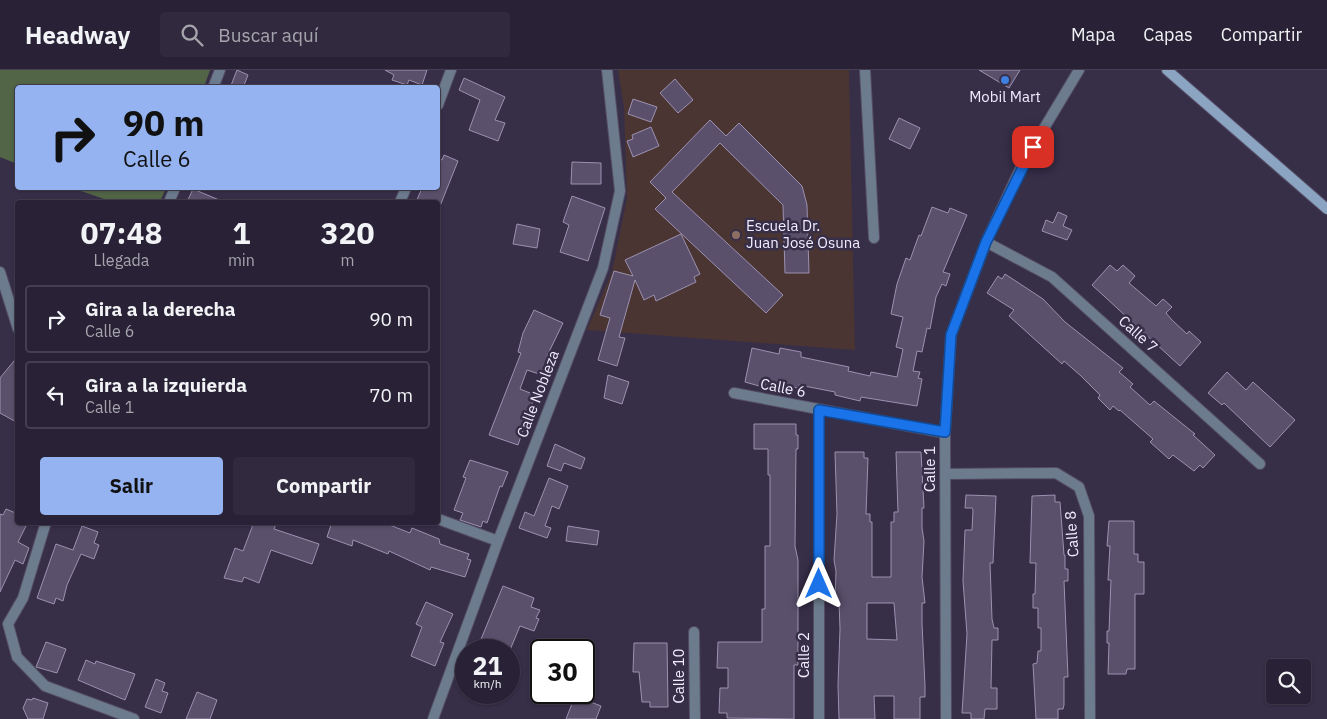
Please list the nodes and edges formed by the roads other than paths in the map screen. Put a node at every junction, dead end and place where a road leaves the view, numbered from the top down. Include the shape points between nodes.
1 (220, 70) edge
2 (451, 70) edge
3 (607, 70) edge
4 (865, 70) edge
5 (1079, 70) edge
6 (1167, 70) edge
7 (214, 85) edge
8 (440, 100) edge
9 (1327, 209) edge
10 (874, 238) dead end
11 (986, 242) junction
12 (0, 272) edge
13 (15, 320) edge
14 (734, 393) dead end
15 (819, 410) junction
16 (945, 432) junction
17 (1260, 464) dead end
18 (945, 474) junction
19 (440, 520) edge
20 (45, 525) edge
21 (498, 541) junction
22 (4, 625) edge
23 (694, 632) dead end
24 (134, 719) edge
25 (432, 719) edge
26 (694, 719) edge
27 (819, 719) edge
28 (946, 719) edge
29 (1090, 719) edge

1 - 7 street
2 - 8 street
3 - 21 street, Calle Nobleza via 620,191 603,268
4 - 10 street
5 - 11 street, Calle 1 via 1022,165
6 - 9 street
11 - 16 street, Calle 1 via 951,335
11 - 17 street, Calle 7 via 1052,277
12 - 13 street
14 - 15 street, Calle 6
15 - 16 street, Calle 6
15 - 27 street, Calle 2
16 - 18 street, Calle 1
18 - 28 street, Calle 1
18 - 29 street, Calle 8 via 1056,473 1080,487 1089,516
19 - 21 street
20 - 22 street via 23,598
21 - 25 street, Calle Nobleza
22 - 24 street via 17,657 45,686
23 - 26 street, Calle 10

